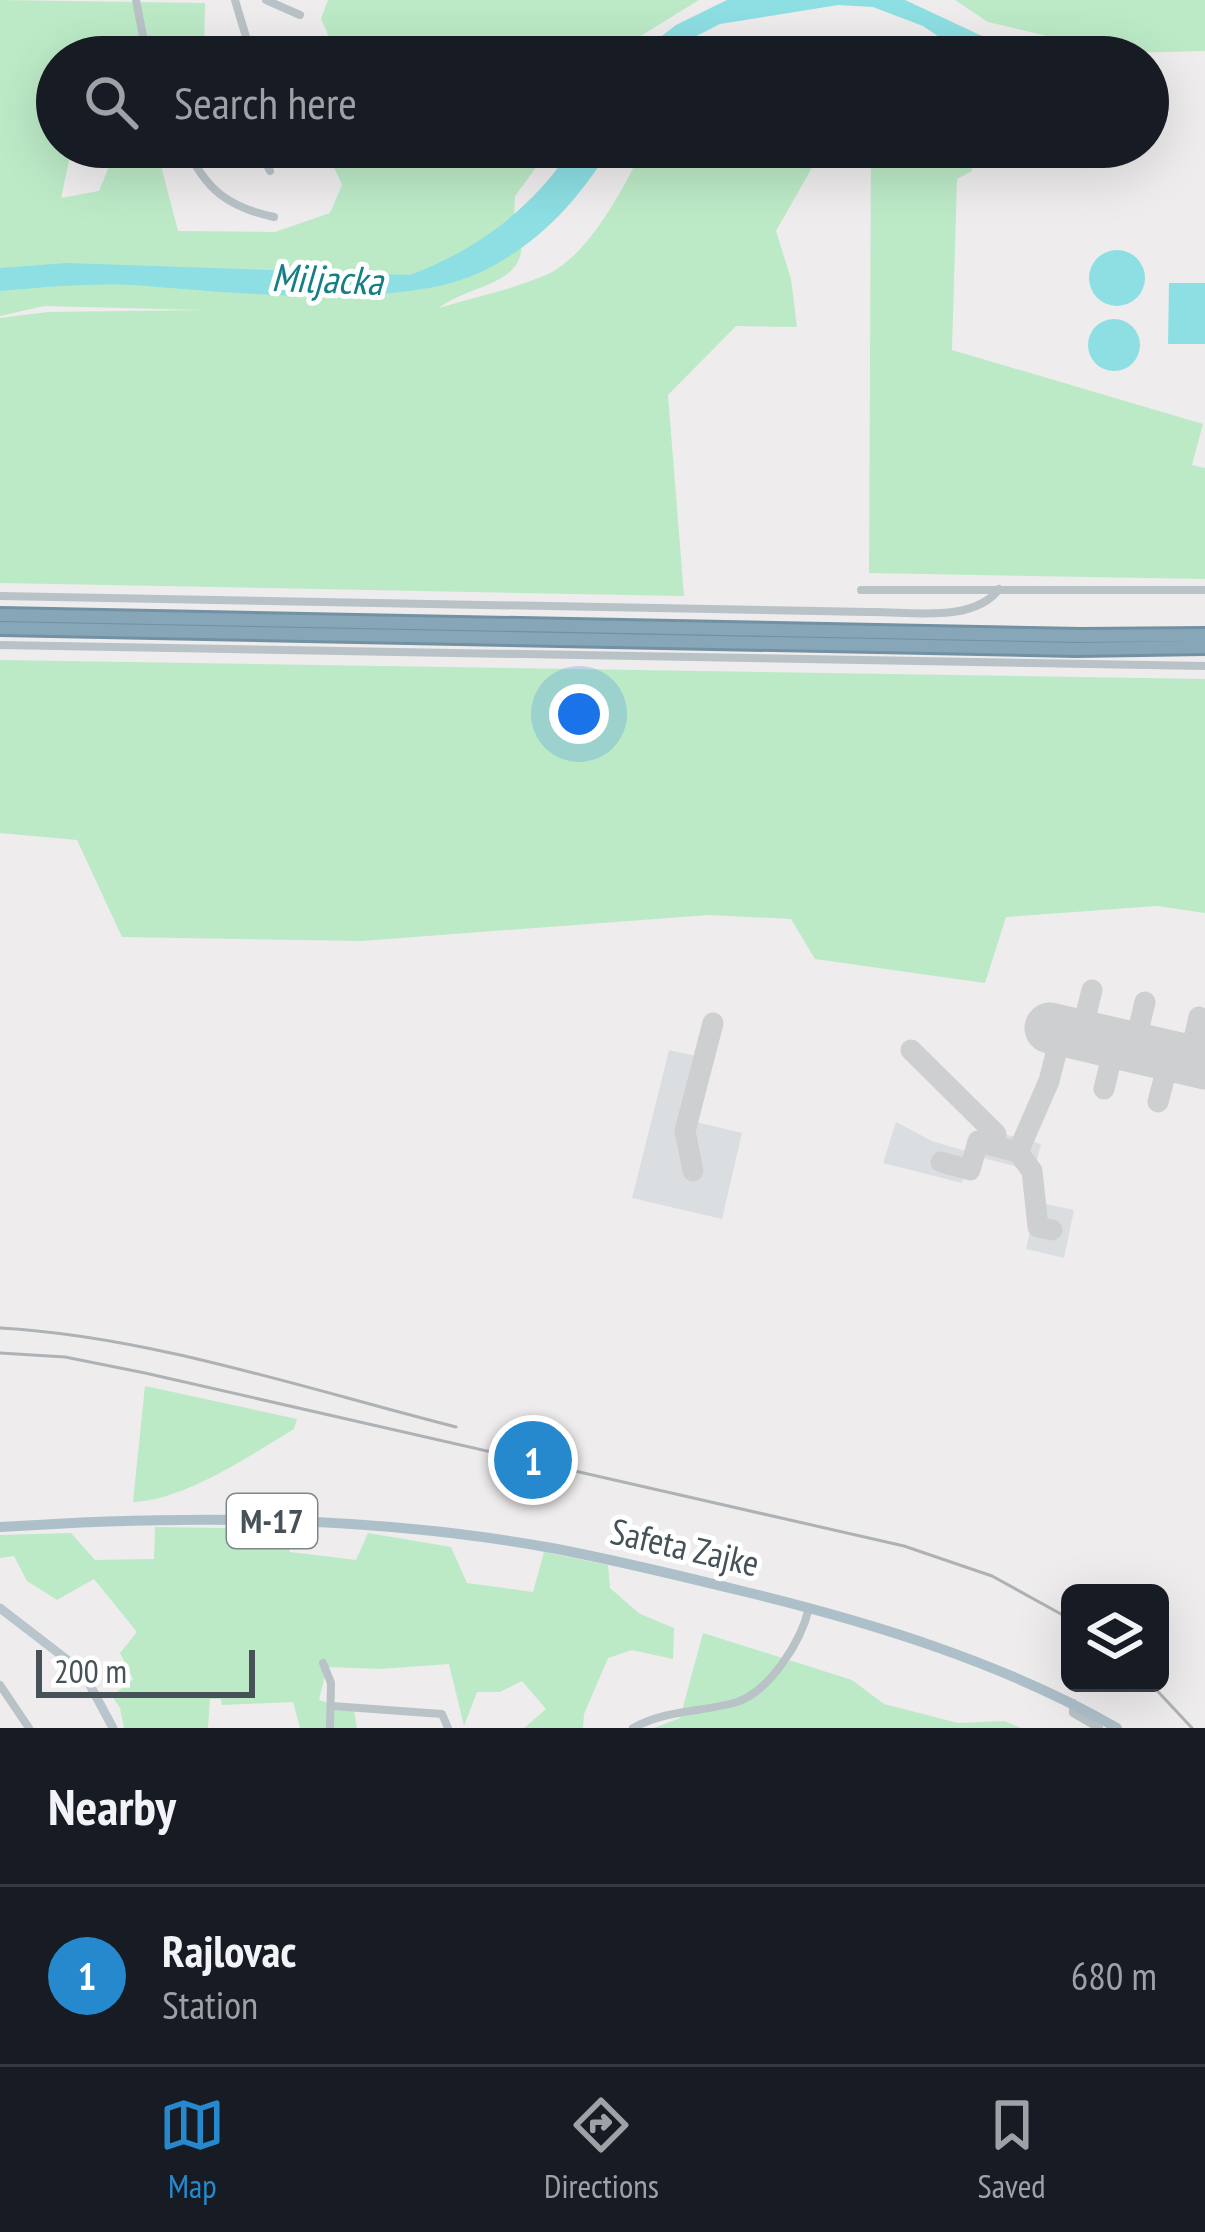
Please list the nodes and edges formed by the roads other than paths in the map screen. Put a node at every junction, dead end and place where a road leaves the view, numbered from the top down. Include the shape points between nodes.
1 (136, 0) edge
2 (235, 0) edge
3 (266, 0) edge
4 (300, 15) dead end
5 (143, 36) edge
6 (245, 36) edge
7 (198, 168) edge
8 (268, 168) edge
9 (270, 171) dead end
10 (274, 217) dead end
11 (999, 589) junction
12 (861, 590) dead end
13 (1205, 590) edge
14 (0, 596) edge
15 (0, 616) edge
16 (0, 628) edge
17 (1205, 635) edge
18 (0, 645) edge
19 (1205, 647) edge
20 (1205, 666) edge
21 (0, 1527) edge
22 (809, 1607) junction
23 (0, 1608) edge
24 (323, 1663) dead end
25 (0, 1685) edge
26 (1073, 1703) junction
27 (332, 1706) junction
28 (29, 1728) edge
29 (113, 1728) edge
30 (330, 1728) edge
31 (448, 1728) edge
32 (633, 1728) edge
33 (1099, 1728) edge
34 (1117, 1728) edge

1 - 5 street
2 - 6 street
3 - 4 street
7 - 10 street via 228,202
8 - 9 street
11 - 12 street
11 - 13 street
11 - 14 street via 961,611 869,612
15 - 17 highway
16 - 19 highway
18 - 20 street
21 - 22 main road, Safeta Zajke / M-17 via 190,1519 356,1526 542,1546
22 - 26 main road, Safeta Zajke / M-17
22 - 32 street via 763,1685 738,1702 688,1708
23 - 29 street via 83,1672
24 - 27 street
25 - 28 street
26 - 33 street via 1075,1714
26 - 34 main road, Safeta Zajke / M-17
27 - 30 street
27 - 31 street via 442,1714

